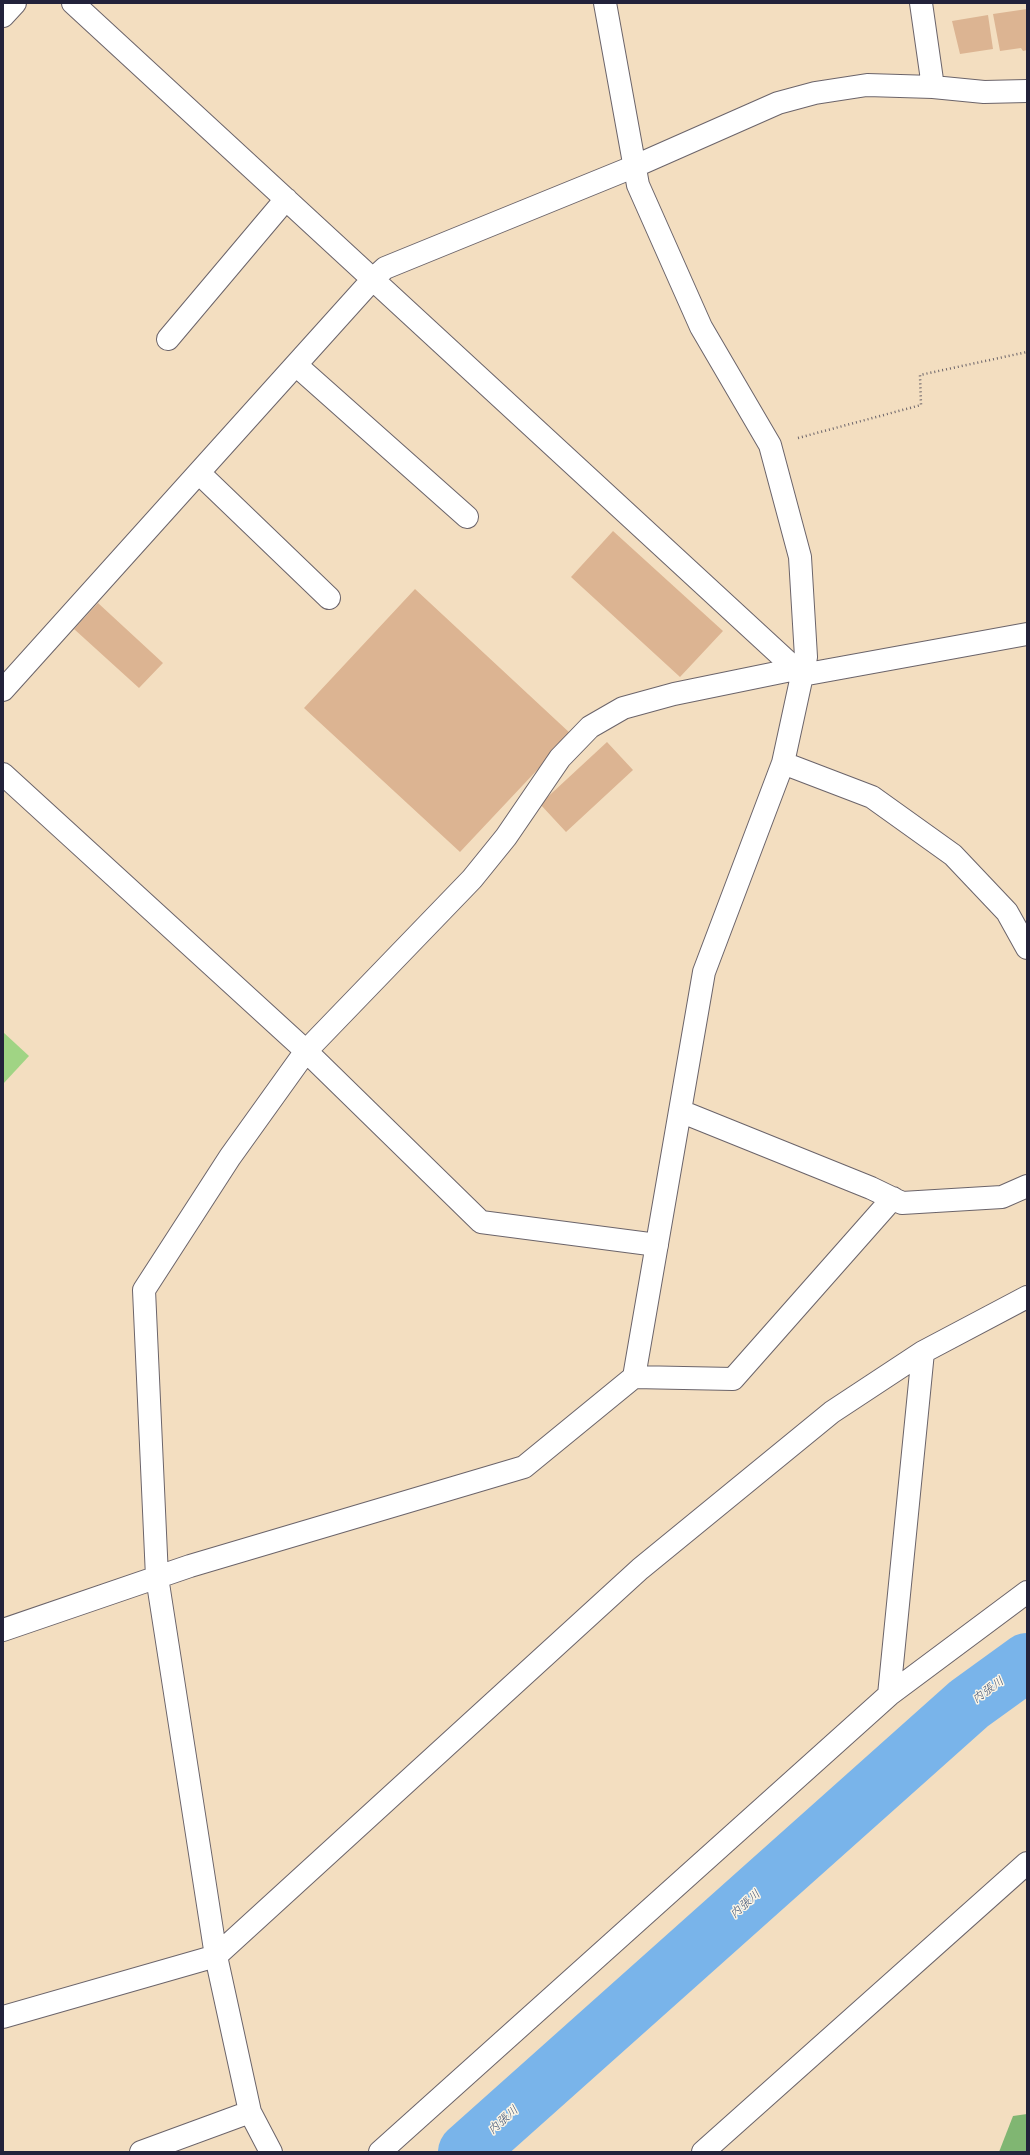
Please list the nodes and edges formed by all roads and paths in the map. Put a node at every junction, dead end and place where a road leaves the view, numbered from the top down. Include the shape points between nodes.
1 (15, 3) edge
2 (73, 3) edge
3 (605, 3) edge
4 (921, 3) edge
5 (3, 16) edge
6 (933, 87) junction
7 (1027, 91) edge
8 (634, 167) junction
9 (286, 199) junction
10 (373, 279) junction
11 (168, 339) dead end
12 (1027, 352) edge
13 (296, 365) junction
14 (770, 445) junction
15 (199, 473) junction
16 (467, 517) dead end
17 (330, 598) dead end
18 (1027, 634) edge
19 (799, 672) junction
20 (3, 690) edge
21 (783, 763) junction
22 (3, 774) edge
23 (1027, 948) edge
24 (306, 1051) junction
25 (680, 1111) junction
26 (1027, 1186) edge
27 (893, 1198) junction
28 (657, 1245) junction
29 (1027, 1297) edge
30 (923, 1352) junction
31 (634, 1377) junction
32 (157, 1577) junction
33 (1027, 1592) edge
34 (3, 1630) edge
35 (889, 1696) junction
36 (1027, 1863) edge
37 (216, 1956) junction
38 (3, 2017) edge
39 (250, 2112) junction
40 (711, 2149) edge
41 (141, 2152) edge
42 (271, 2152) edge
43 (380, 2152) edge

1 - 5 street
2 - 9 street
3 - 8 street
4 - 6 street
6 - 7 street via 984,92
6 - 8 street via 867,85 815,93 778,104
8 - 10 street via 385,268
8 - 14 street via 638,185 701,327
9 - 10 street
9 - 11 street
10 - 13 street
10 - 19 street
12 - 14 path via 920,376 921,405
13 - 15 street
13 - 16 street
14 - 19 street via 800,557 806,657
15 - 17 street
15 - 20 street
18 - 19 street
19 - 21 street
19 - 24 street via 674,694 623,708 590,727 560,758 506,837 472,880
21 - 23 street via 872,797 953,855 1007,912
21 - 25 street via 704,972
22 - 24 street
24 - 28 street via 481,1222
24 - 32 street via 230,1157 144,1290
25 - 27 street
25 - 28 street
26 - 27 street via 1002,1197 902,1203
27 - 31 street via 734,1379
28 - 31 street
29 - 30 street
30 - 35 street
30 - 37 street via 832,1412 640,1570
31 - 32 street via 524,1467
32 - 34 street
32 - 37 street
33 - 35 street
35 - 43 street
36 - 40 street
37 - 38 street
37 - 39 street
39 - 41 street
39 - 42 street

